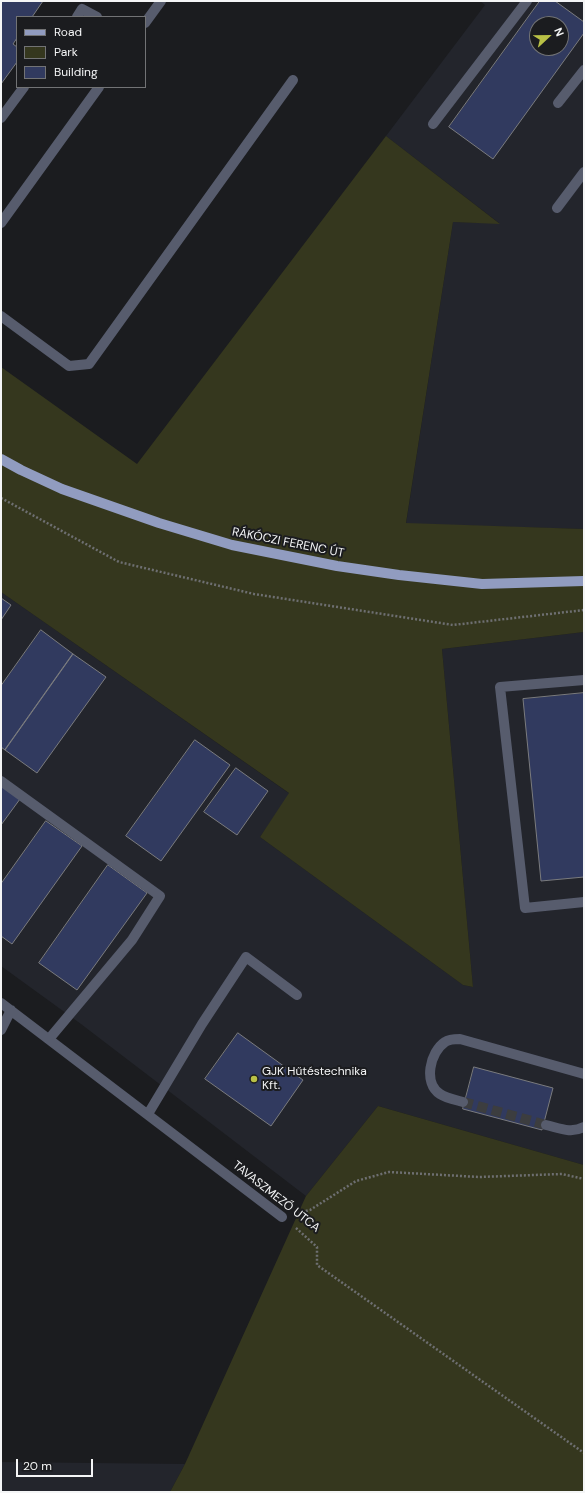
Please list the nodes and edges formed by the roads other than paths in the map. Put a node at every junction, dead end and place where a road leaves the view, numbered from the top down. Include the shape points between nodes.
1 (161, 1) edge
2 (527, 1) edge
3 (78, 16) edge
4 (95, 16) edge
5 (146, 22) edge
6 (584, 70) edge
7 (293, 80) dead end
8 (23, 88) edge
9 (98, 88) edge
10 (558, 104) dead end
11 (1, 118) edge
12 (433, 124) dead end
13 (584, 172) edge
14 (557, 208) dead end
15 (1, 223) edge
16 (1, 316) edge
17 (1, 459) edge
18 (584, 581) edge
19 (584, 680) edge
20 (1, 781) edge
21 (584, 902) edge
22 (297, 995) dead end
23 (1, 1002) edge
24 (11, 1010) junction
25 (1, 1030) edge
26 (49, 1039) junction
27 (584, 1074) edge
28 (463, 1102) tunnel mouth
29 (148, 1114) junction
30 (546, 1125) tunnel mouth
31 (584, 1127) edge
32 (282, 1217) road end

1 - 5 street
2 - 12 street
3 - 4 street via 82,9
6 - 10 street
7 - 16 street via 90,364 69,366
8 - 11 street
9 - 15 street
13 - 14 street
17 - 18 main road, RÁKÓCZI FERENC ÚT via 62,489 232,546 337,566 482,584
19 - 21 street via 500,687 525,908
20 - 26 street via 160,896 132,940
22 - 29 street via 246,957
23 - 24 street, TAVASZMEZŐ UTCA
24 - 25 street
24 - 26 street, TAVASZMEZŐ UTCA
26 - 29 street, TAVASZMEZŐ UTCA
27 - 28 street via 453,1039 439,1047 431,1063 431,1081 439,1094
29 - 32 street, TAVASZMEZŐ UTCA
30 - 31 street via 570,1131

